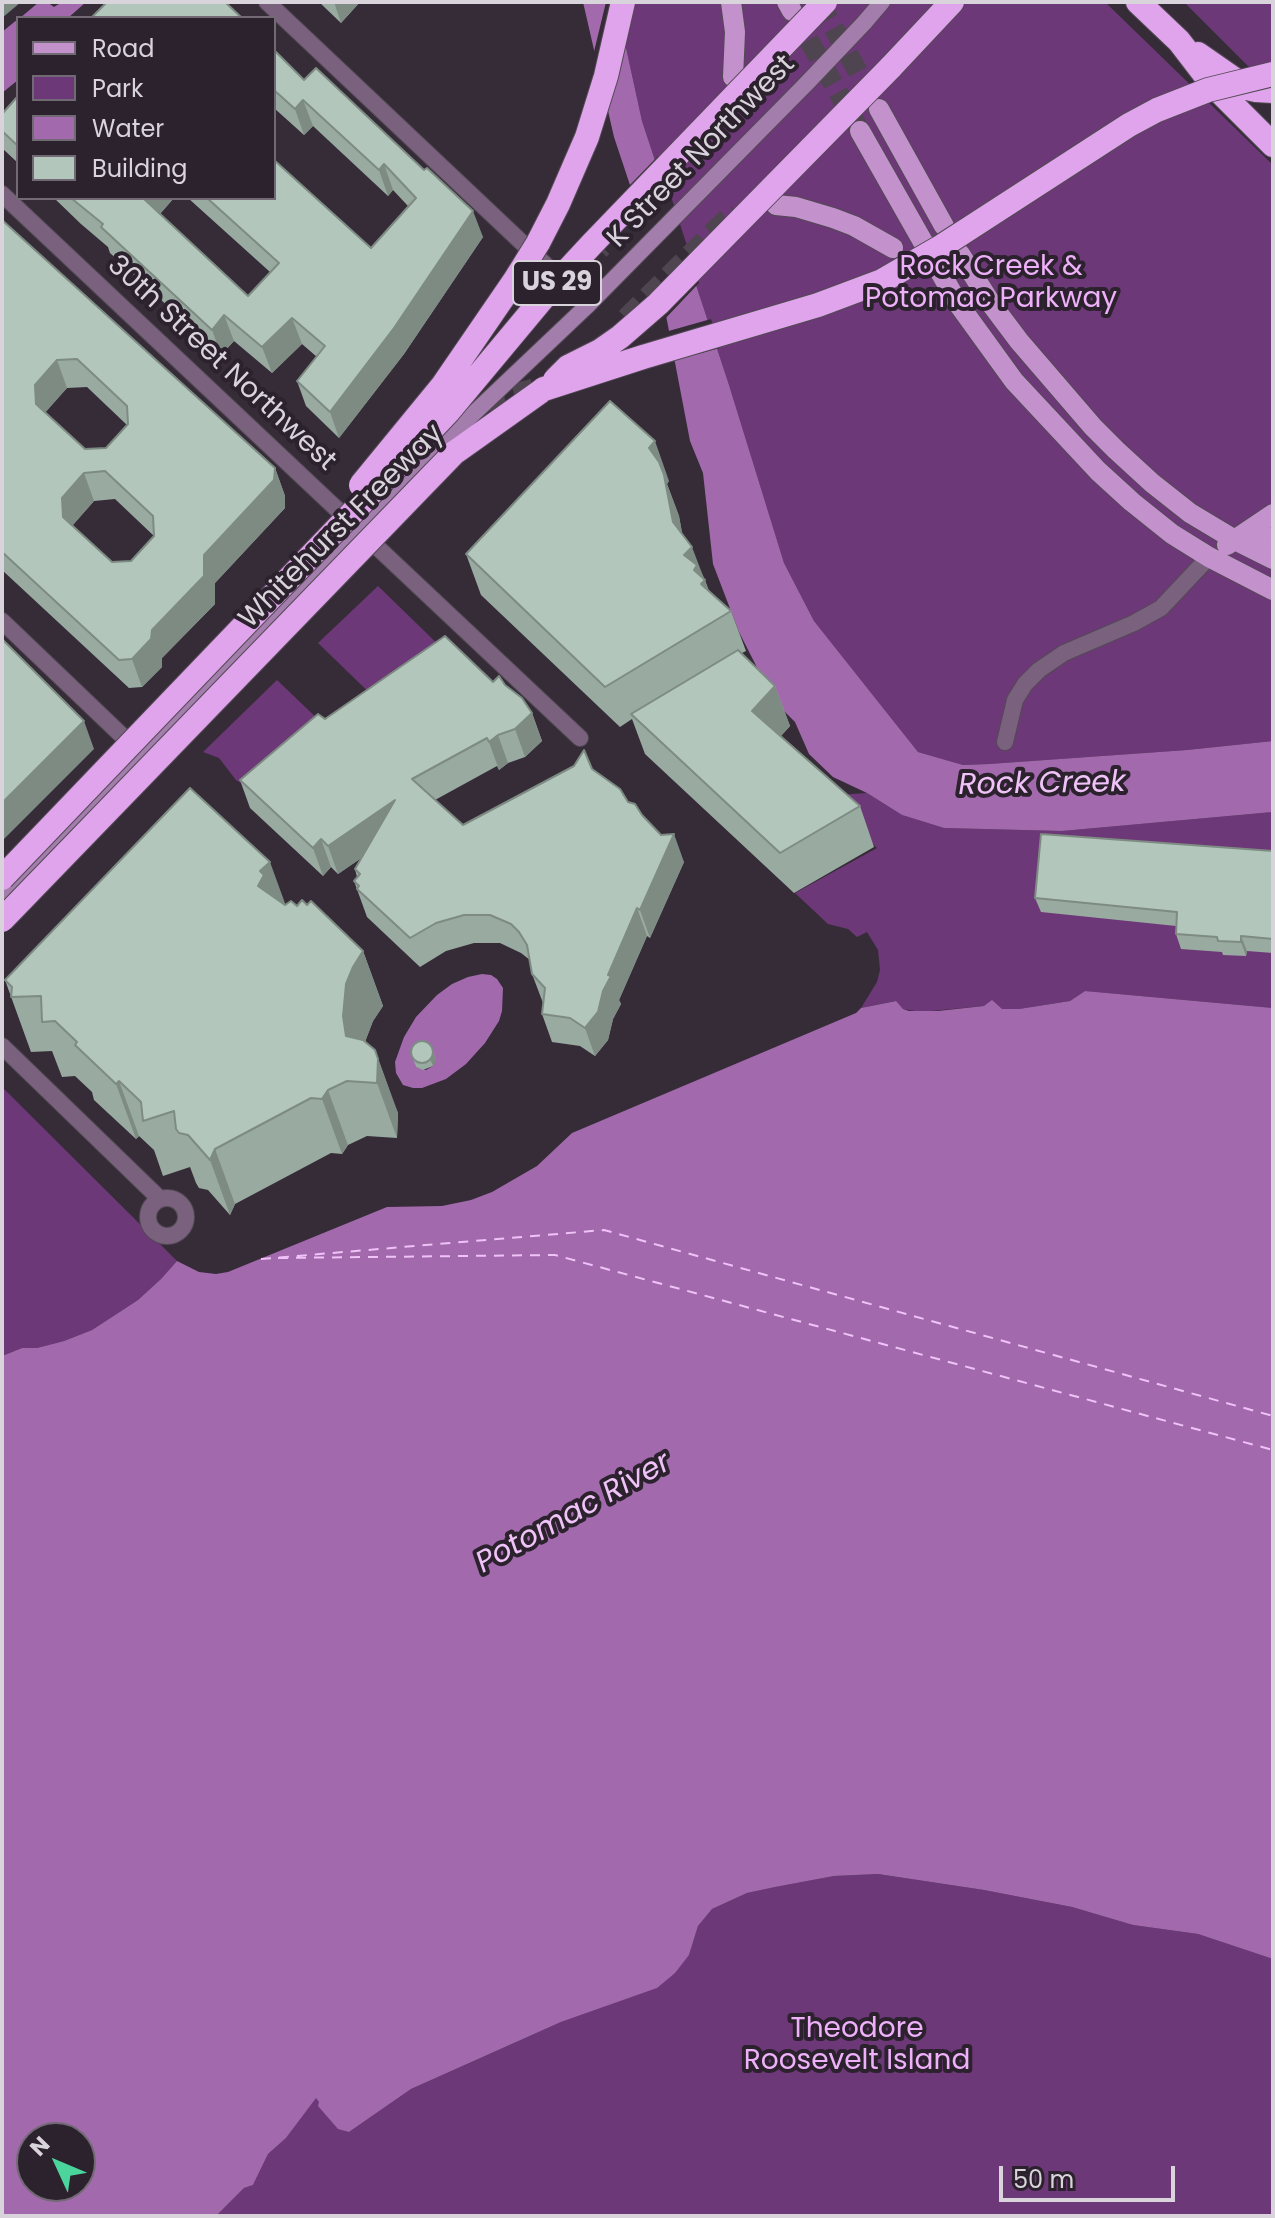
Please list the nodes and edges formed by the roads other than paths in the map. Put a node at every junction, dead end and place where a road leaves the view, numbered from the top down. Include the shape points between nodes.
1 (267, 2) edge
2 (623, 2) edge
3 (731, 2) edge
4 (825, 2) edge
5 (952, 2) edge
6 (1138, 2) edge
7 (877, 10) edge
8 (1179, 41) junction
9 (1273, 74) edge
10 (733, 77) dead end
11 (1273, 91) edge
12 (879, 109) tunnel mouth
13 (860, 131) tunnel mouth
14 (1273, 145) edge
15 (2, 194) edge
16 (776, 205) dead end
17 (944, 226) dead end
18 (923, 242) dead end
19 (893, 248) dead end
20 (960, 254) dead end
21 (933, 272) dead end
22 (588, 305) junction
23 (544, 389) junction
24 (1273, 514) edge
25 (357, 528) junction
26 (1273, 538) edge
27 (1235, 540) junction
28 (1209, 557) junction
29 (1273, 559) edge
30 (297, 570) junction
31 (1273, 590) edge
32 (7, 626) edge
33 (580, 738) dead end
34 (1005, 742) dead end
35 (141, 754) junction
36 (2, 878) edge
37 (2, 898) edge
38 (2, 920) edge
39 (2, 1046) edge
40 (160, 1199) dead end

1 - 22 street
2 - 30 highway, bridge via 587,137 538,243 443,385
3 - 10 main road
4 - 30 highway, Whitehurst Freeway / US 29, bridge via 591,245 448,412
5 - 23 highway, Whitehurst Freeway / US 29, bridge via 658,304
6 - 8 highway
7 - 22 main road, K Street Northwest, bridge
8 - 11 highway via 1247,88
8 - 14 highway via 1212,84
9 - 23 highway, bridge via 1157,110 871,286
12 - 17 main road
13 - 18 main road
15 - 25 street, 30th Street Northwest
16 - 19 main road via 833,218
20 - 27 main road via 1019,341 1093,427 1152,483
21 - 28 main road via 1014,381 1075,448 1155,521
22 - 25 main road, K Street Northwest
23 - 38 highway, Whitehurst Freeway / US 29, bridge via 454,453
24 - 27 main road
25 - 33 street, 30th Street Northwest
25 - 35 main road, K Street Northwest
26 - 27 main road
27 - 28 main road
27 - 29 main road
28 - 31 main road
28 - 34 street via 1161,608 1039,670 1015,700
30 - 36 highway, Whitehurst Freeway / US 29, bridge
32 - 35 street
35 - 37 main road, K Street Northwest
39 - 40 street

